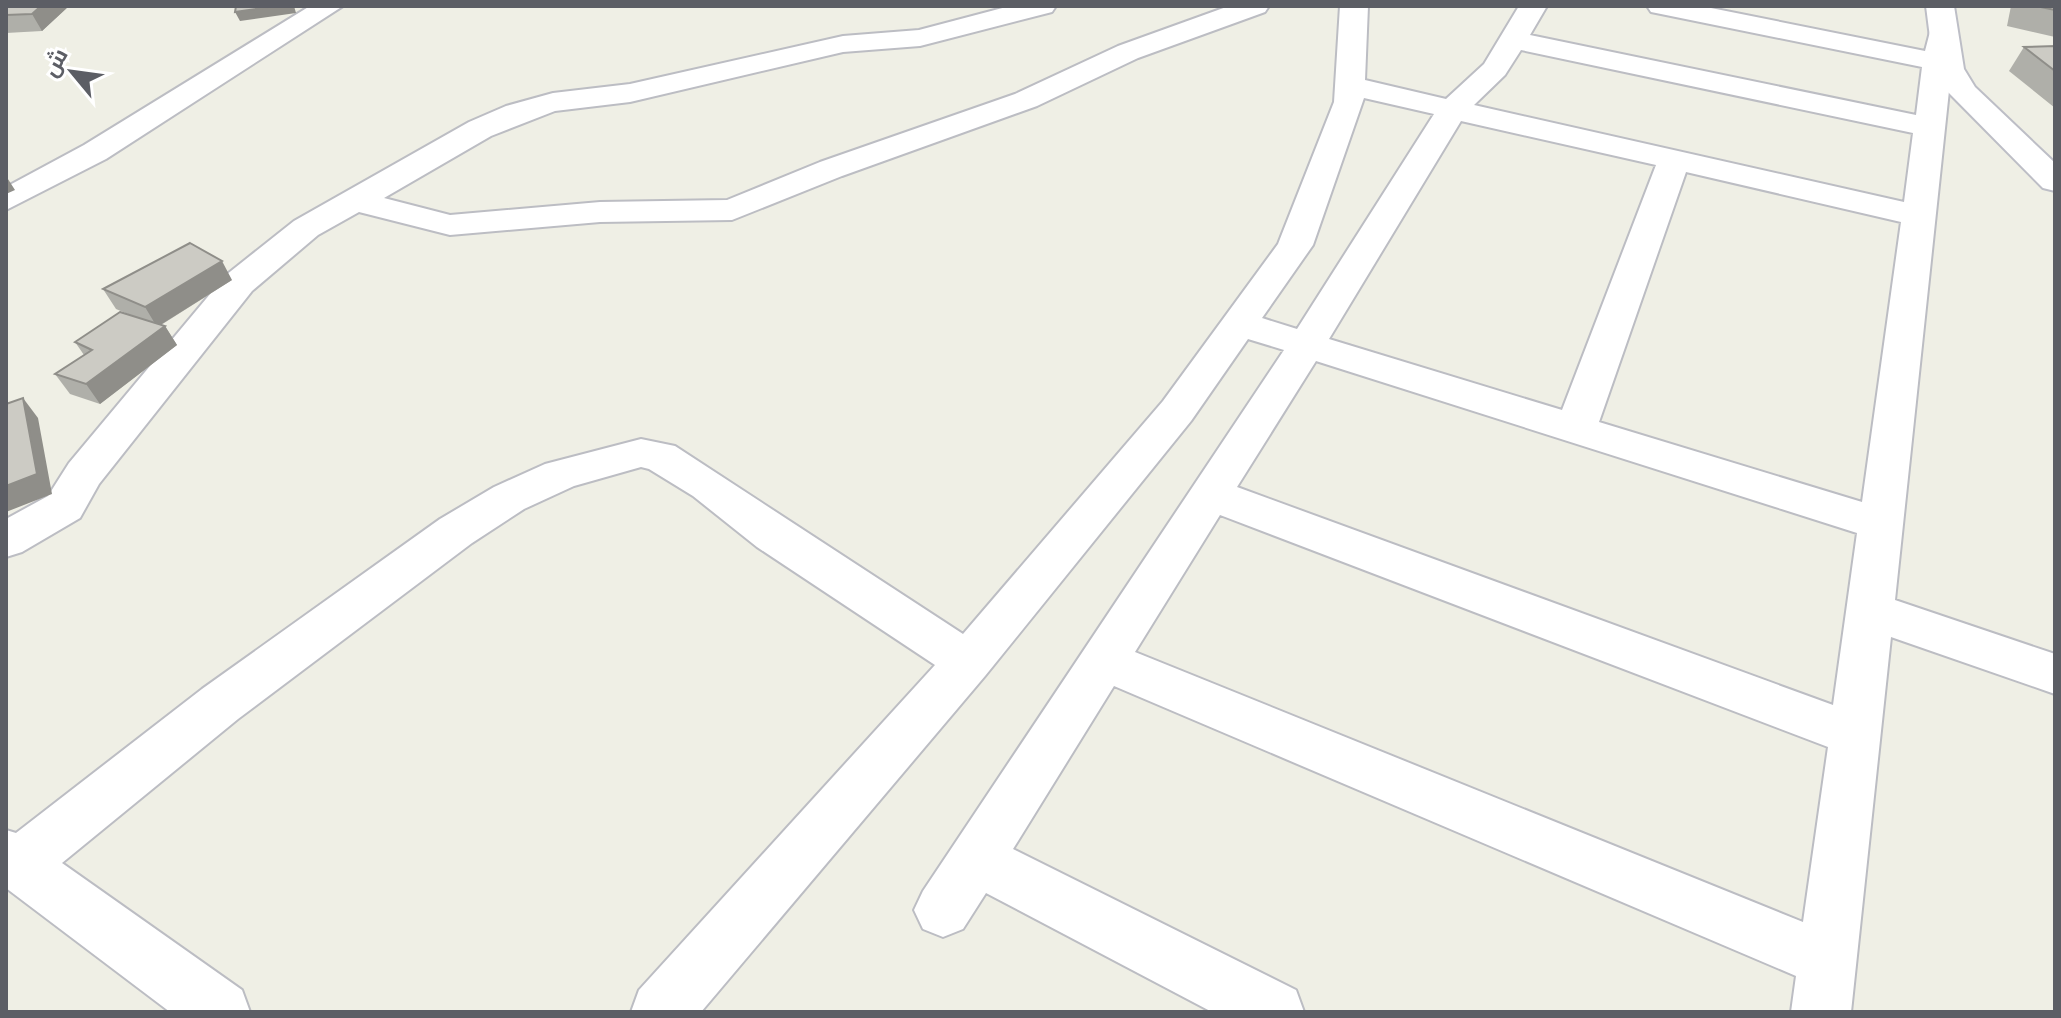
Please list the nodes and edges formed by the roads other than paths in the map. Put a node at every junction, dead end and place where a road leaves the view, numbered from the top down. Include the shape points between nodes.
1 (329, 6) edge
2 (1042, 6) edge
3 (1255, 6) edge
4 (1354, 6) edge
5 (1661, 6) edge
6 (1524, 23) edge
7 (1940, 34) edge
8 (1350, 86) junction
9 (1452, 110) junction
10 (1930, 127) junction
11 (1674, 160) junction
12 (2055, 181) edge
13 (6, 200) edge
14 (353, 200) junction
15 (1919, 216) junction
16 (1240, 324) junction
17 (1306, 346) junction
18 (1576, 429) junction
19 (1210, 494) junction
20 (1880, 524) junction
21 (6, 540) edge
22 (1871, 611) junction
23 (1104, 660) junction
24 (968, 662) junction
25 (2055, 674) edge
26 (1855, 735) junction
27 (12, 859) edge
28 (976, 859) junction
29 (943, 910) dead end
30 (1827, 960) junction
31 (220, 1012) edge
32 (661, 1012) edge
33 (1274, 1012) edge
34 (1821, 1012) edge

1 - 13 street via 95,152
2 - 14 street via 920,38 843,44 630,93 586,96 517,112
3 - 14 street via 1128,52 1026,100 732,210 600,212 450,225
4 - 8 street
5 - 7 street
6 - 9 street via 1495,69
6 - 10 street
7 - 10 street
7 - 12 street via 1949,69 1963,92
8 - 9 street
8 - 16 street via 1349,102 1295,245
9 - 11 street
9 - 17 street
10 - 15 street
11 - 15 street
11 - 18 street
14 - 21 street via 306,228 239,283 84,474 64,507
15 - 20 street
16 - 17 street
16 - 24 street via 1177,411
17 - 18 street
17 - 19 street
18 - 20 street
19 - 23 street
19 - 26 street
20 - 22 street
22 - 25 street
22 - 26 street
23 - 28 street
23 - 30 street
24 - 27 street via 773,535 708,485 660,456 641,453 560,475 456,531
24 - 32 street
26 - 30 street
27 - 31 street
28 - 29 street
28 - 33 street
30 - 34 street

